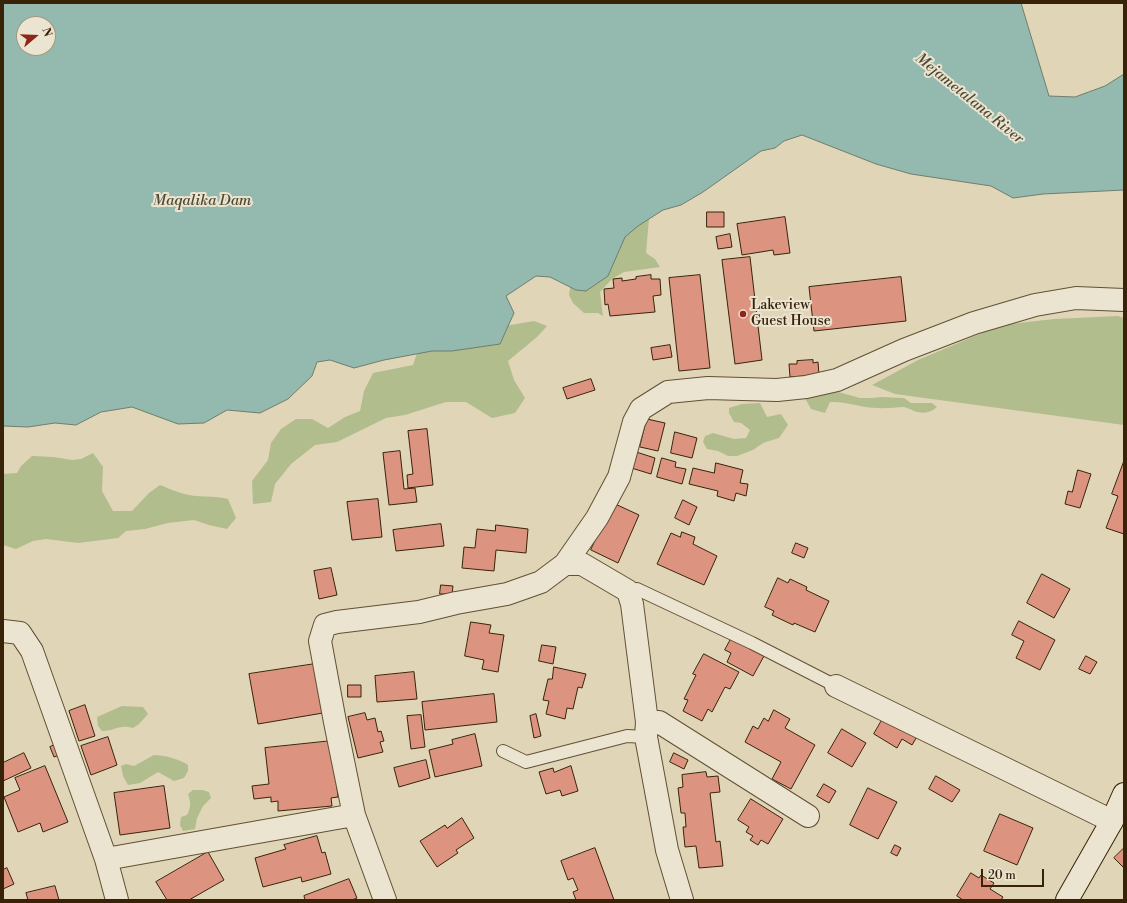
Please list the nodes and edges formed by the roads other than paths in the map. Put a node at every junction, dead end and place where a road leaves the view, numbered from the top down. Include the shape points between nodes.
1 (1124, 300) edge
2 (565, 564) junction
3 (628, 591) junction
4 (3, 632) edge
5 (836, 686) joint
6 (647, 730) junction
7 (503, 750) dead end
8 (1124, 794) edge
9 (354, 815) junction
10 (808, 816) dead end
11 (1112, 821) junction
12 (106, 859) junction
13 (117, 900) edge
14 (385, 900) edge
15 (682, 900) edge
16 (1067, 900) edge

1 - 2 street via 1076,298 1035,305 974,323 837,380 806,387 777,390 708,388 668,392 641,409 634,422 619,477 597,518
2 - 3 street via 582,564
2 - 9 street via 541,582 507,594 419,612 325,625 320,641
3 - 5 lane via 637,589
3 - 6 street via 632,604
4 - 12 street via 20,633 32,651
5 - 11 street
6 - 7 lane via 526,762
6 - 10 street via 659,722
6 - 15 street via 667,850
8 - 11 street
9 - 12 street
9 - 14 street
11 - 16 street
12 - 13 street

